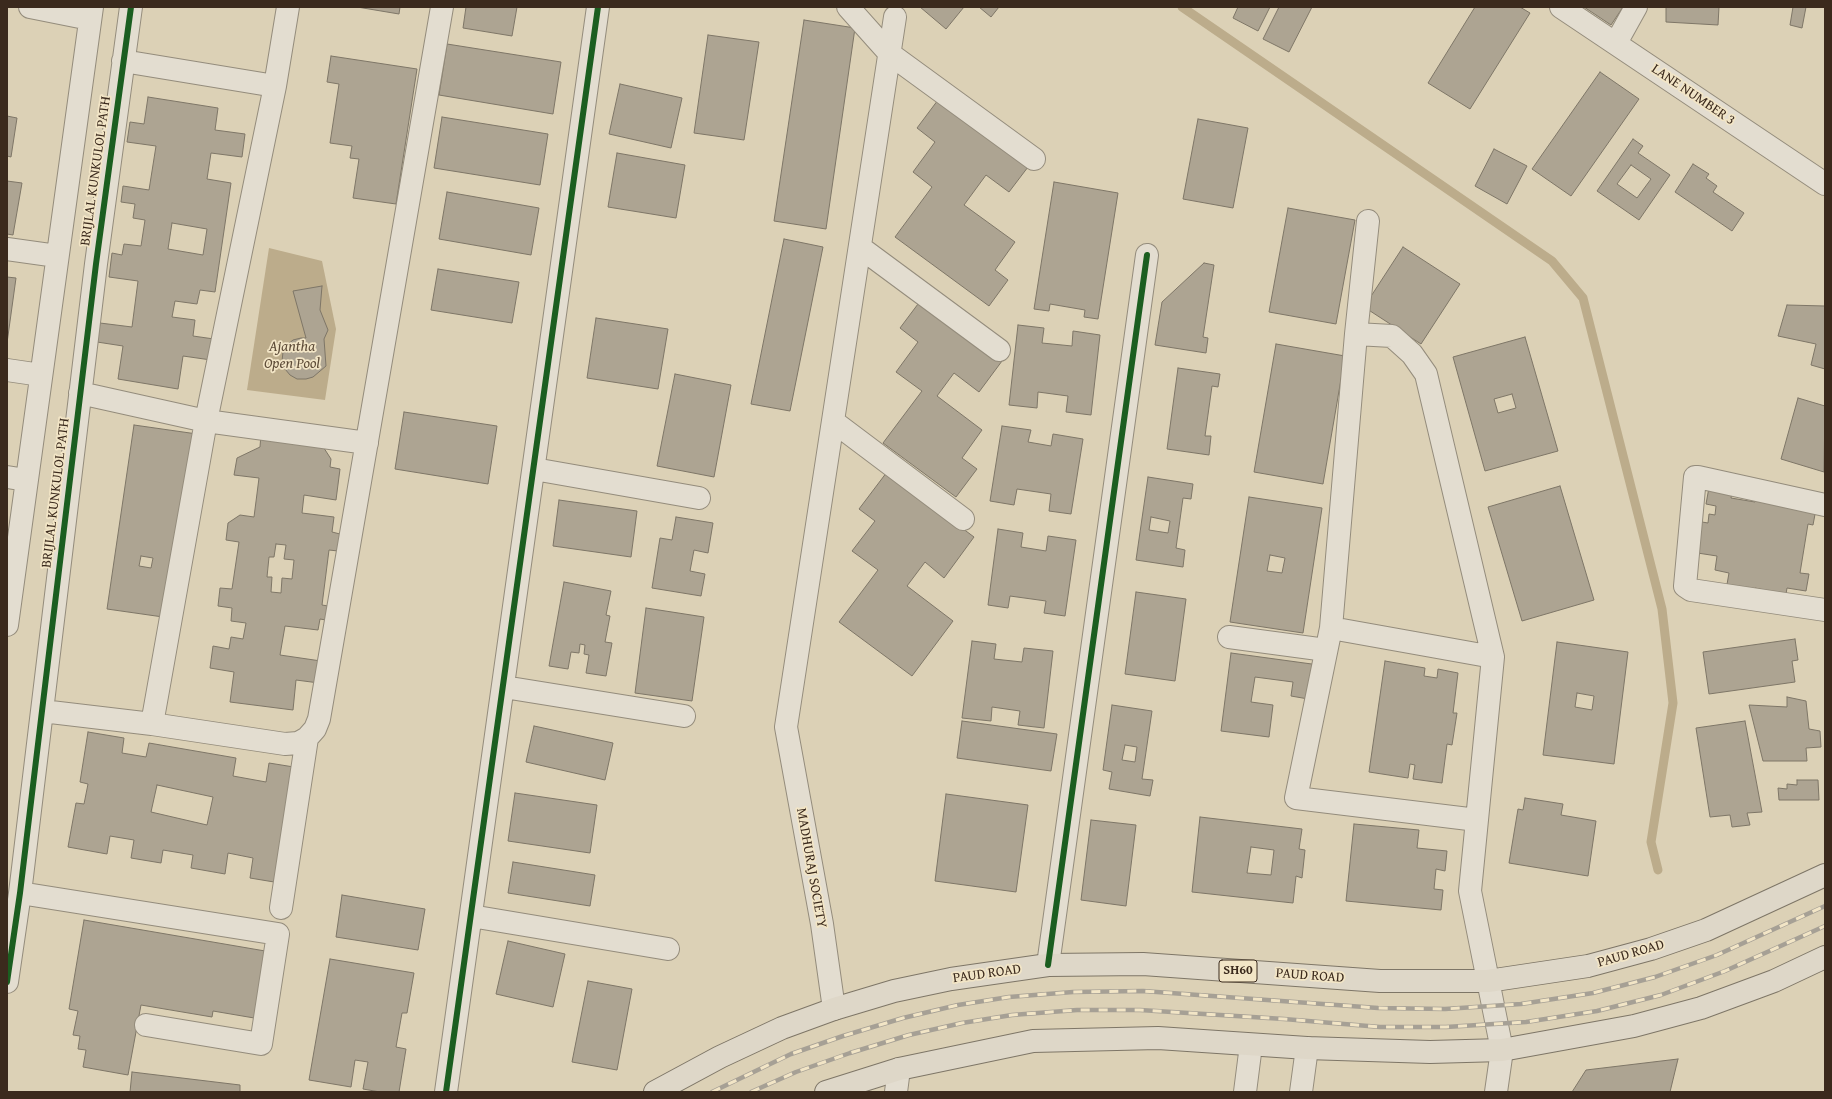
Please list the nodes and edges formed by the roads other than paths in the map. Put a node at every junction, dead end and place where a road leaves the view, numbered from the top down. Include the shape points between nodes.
1 (30, 7) edge
2 (131, 7) edge
3 (288, 7) edge
4 (442, 7) edge
5 (598, 7) edge
6 (848, 7) edge
7 (1561, 7) edge
8 (1636, 7) edge
9 (91, 13) edge
10 (895, 17) dead end
11 (1616, 43) junction
12 (890, 54) junction
13 (123, 61) junction
14 (275, 86) junction
15 (1034, 159) dead end
16 (1825, 184) edge
17 (1368, 221) dead end
18 (860, 248) junction
19 (7, 249) edge
20 (1148, 254) dead end
21 (57, 256) junction
22 (1356, 334) junction
23 (999, 350) dead end
24 (7, 370) edge
25 (41, 375) junction
26 (80, 393) junction
27 (206, 421) junction
28 (834, 422) junction
29 (367, 443) junction
30 (534, 469) junction
31 (17, 479) edge
32 (700, 498) dead end
33 (1825, 505) edge
34 (963, 519) dead end
35 (1825, 610) edge
36 (7, 625) edge
37 (1331, 628) junction
38 (1229, 637) dead end
39 (1326, 650) junction
40 (1493, 657) junction
41 (504, 687) junction
42 (42, 711) junction
43 (684, 716) dead end
44 (152, 724) junction
45 (307, 738) junction
46 (1477, 820) junction
47 (1825, 875) edge
48 (20, 893) junction
49 (281, 908) dead end
50 (471, 916) junction
51 (668, 949) dead end
52 (1825, 957) edge
53 (1048, 965) junction
54 (7, 982) edge
55 (1488, 982) junction
56 (834, 1009) junction
57 (146, 1025) dead end
58 (1251, 1045) junction
59 (1307, 1048) junction
60 (1502, 1050) junction
61 (899, 1069) junction
62 (446, 1092) edge
63 (655, 1092) edge
64 (826, 1092) edge
65 (896, 1092) edge
66 (1245, 1092) edge
67 (1301, 1092) edge
68 (1496, 1092) edge

1 - 9 street
2 - 13 street, BRIJLAL KUNKULOL PATH
3 - 14 street
4 - 29 street
5 - 30 street
6 - 12 street
7 - 11 street, LANE NUMBER 3
8 - 11 street
9 - 21 street
10 - 12 street, MADHURAJ SOCIETY
11 - 16 street, LANE NUMBER 3
12 - 15 street
12 - 18 street, MADHURAJ SOCIETY
13 - 14 street
13 - 26 street, BRIJLAL KUNKULOL PATH
14 - 27 street
17 - 22 street
18 - 23 street
18 - 28 street, MADHURAJ SOCIETY
19 - 21 street
20 - 53 street
21 - 25 street
22 - 37 street
22 - 40 street via 1392,336 1412,354 1426,374
24 - 25 street
25 - 31 street
26 - 27 street
26 - 42 street, BRIJLAL KUNKULOL PATH
27 - 29 street
27 - 44 street
28 - 34 street
28 - 56 street, MADHURAJ SOCIETY via 786,727 822,924
29 - 45 street via 319,719
30 - 32 street
30 - 41 street
31 - 36 street
33 - 35 street via 1695,477 1685,586 1691,590
37 - 39 street
37 - 40 street
38 - 39 street
39 - 46 street via 1296,798
40 - 46 street
41 - 43 street
41 - 50 street
42 - 44 street
42 - 48 street, BRIJLAL KUNKULOL PATH
44 - 45 street via 286,744 298,743
45 - 49 street
46 - 55 street via 1470,891
47 - 55 main road, PAUD ROAD / SH60 via 1706,930 1651,949 1588,966
48 - 54 street, BRIJLAL KUNKULOL PATH
48 - 57 street via 278,934 261,1044
50 - 51 street
50 - 62 street
52 - 60 main road via 1774,982 1701,1008 1634,1026
53 - 55 main road, PAUD ROAD / SH60 via 1143,964 1380,981
53 - 56 main road, PAUD ROAD / SH60 via 950,978
55 - 60 street
56 - 63 main road, PAUD ROAD / SH60 via 782,1028 720,1057
58 - 59 main road
58 - 61 main road via 1158,1038 1033,1041
58 - 66 street
59 - 60 main road via 1430,1052
59 - 67 street
60 - 68 street
61 - 64 main road
61 - 65 street

